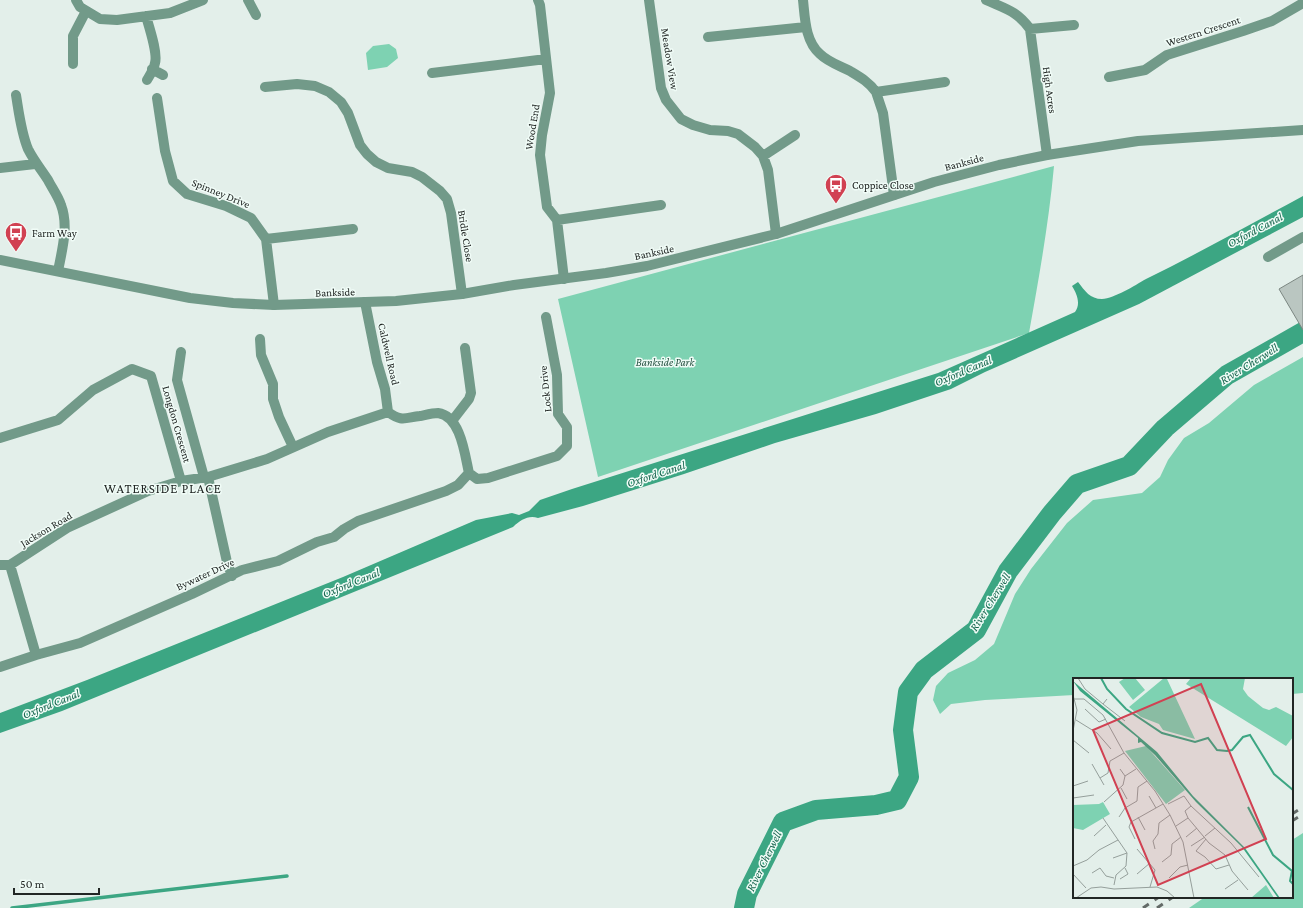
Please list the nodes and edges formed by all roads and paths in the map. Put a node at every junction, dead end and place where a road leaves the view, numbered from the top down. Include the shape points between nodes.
1 (76, 0) edge
2 (203, 0) edge
3 (248, 0) edge
4 (538, 0) edge
5 (649, 0) edge
6 (803, 0) edge
7 (986, 0) edge
8 (183, 3) edge
9 (1303, 3) edge
10 (86, 11) junction
11 (256, 15) dead end
12 (146, 16) junction
13 (1074, 25) dead end
14 (806, 27) junction
15 (1030, 29) junction
16 (708, 37) dead end
17 (546, 59) junction
18 (73, 64) dead end
19 (152, 70) junction
20 (432, 73) dead end
21 (163, 75) dead end
22 (1109, 77) dead end
23 (147, 80) dead end
24 (945, 82) dead end
25 (265, 87) dead end
26 (876, 92) junction
27 (16, 95) dead end
28 (157, 98) dead end
29 (1303, 130) edge
30 (796, 135) dead end
31 (1047, 155) junction
32 (763, 156) junction
33 (35, 164) junction
34 (0, 168) edge
35 (894, 195) junction
36 (661, 206) dead end
37 (557, 220) junction
38 (353, 229) dead end
39 (776, 234) junction
40 (1303, 236) edge
41 (266, 239) junction
42 (1268, 256) dead end
43 (0, 260) edge
44 (58, 271) junction
45 (564, 279) junction
46 (462, 294) junction
47 (365, 302) junction
48 (274, 305) junction
49 (546, 317) dead end
50 (260, 339) dead end
51 (465, 348) dead end
52 (181, 352) dead end
53 (391, 414) junction
54 (452, 421) junction
55 (0, 438) edge
56 (293, 448) junction
57 (469, 473) junction
58 (206, 477) junction
59 (181, 481) junction
60 (5, 565) edge
61 (232, 576) junction
62 (36, 655) junction
63 (0, 667) edge

1 - 10 street
2 - 8 street
3 - 11 street
4 - 17 street, Wood End
5 - 32 street, Meadow View via 661,88 673,110 681,119 693,125 738,134
6 - 14 street
7 - 15 street via 1016,13
8 - 12 street via 170,14
9 - 22 street, Western Crescent via 1272,21 1167,55 1145,70
10 - 12 street via 100,19 111,20
10 - 18 street via 73,36
12 - 19 street via 156,51
13 - 15 street
14 - 16 street
14 - 26 street via 811,42 820,54 870,84
15 - 31 street, High Acres
17 - 20 street
17 - 37 street, Wood End via 550,93 540,155 547,207
19 - 21 street
19 - 23 street
24 - 26 street
25 - 46 street, Bridle Close via 297,84 315,86 329,92 341,102 348,113 360,145 367,154 388,168 412,172 422,177 440,191 451,213
26 - 35 street via 883,113
27 - 33 street via 27,147
28 - 41 street, Spinney Drive via 173,181 187,194 226,206 251,218
29 - 31 street, Bankside via 1138,141
30 - 32 street
31 - 35 street, Bankside via 999,165
32 - 39 street, Meadow View via 768,170
33 - 34 street
33 - 44 street via 48,180 61,205 64,240
35 - 39 street, Bankside
36 - 37 street
37 - 45 street, Wood End
38 - 41 street
39 - 45 street, Bankside via 647,266
40 - 42 street
41 - 48 street, Spinney Drive
43 - 44 street, Bankside
44 - 48 street, Bankside via 190,298
45 - 46 street, Bankside
46 - 47 street, Bankside
47 - 48 street, Bankside
47 - 53 street, Caldwell Road
49 - 57 street, Lock Drive via 557,375 558,414 567,427 567,446 557,456 488,478 477,478
50 - 56 street via 261,355 273,384 273,399
51 - 54 street via 470,393
52 - 58 street via 177,380
53 - 54 street via 402,419 438,413
53 - 56 street via 328,432
54 - 57 street via 461,438
55 - 59 street, Longdon Crescent via 58,420 93,390 132,369 151,376
56 - 58 street via 267,459
57 - 61 street, Bywater Drive via 458,485 446,491 358,521 334,537 317,542 278,561 242,570
58 - 59 street, Jackson Road
58 - 61 street
59 - 60 street, Jackson Road via 148,492 67,528
60 - 62 street, Jackson Road
61 - 62 street, Bywater Drive via 80,643
62 - 63 street, Bywater Drive

